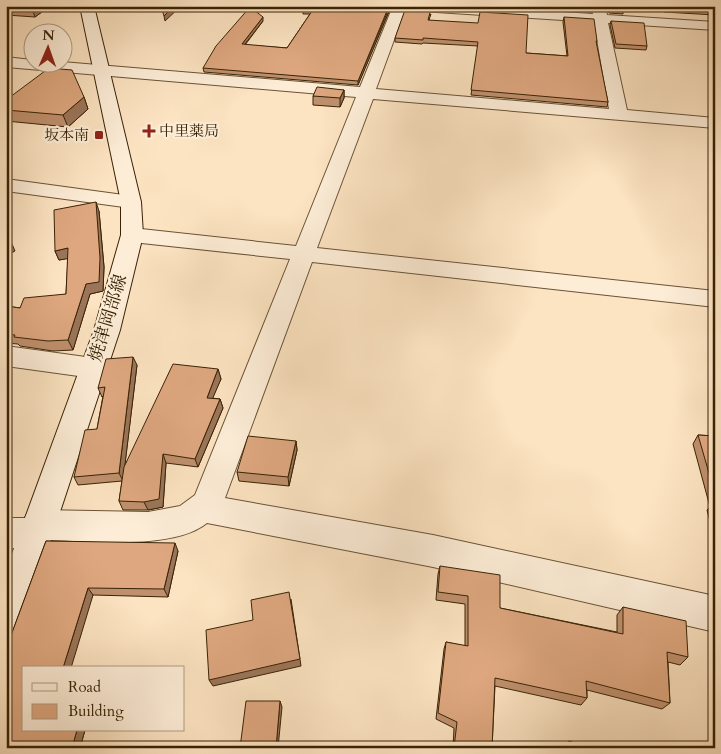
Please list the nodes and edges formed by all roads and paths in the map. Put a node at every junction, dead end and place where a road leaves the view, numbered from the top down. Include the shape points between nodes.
1 (87, 6) edge
2 (400, 6) edge
3 (405, 6) edge
4 (599, 12) edge
5 (715, 26) edge
6 (6, 62) edge
7 (102, 71) junction
8 (368, 94) junction
9 (619, 114) junction
10 (715, 123) edge
11 (6, 185) edge
12 (131, 202) junction
13 (132, 235) junction
14 (305, 253) junction
15 (715, 299) edge
16 (6, 356) edge
17 (93, 368) junction
18 (202, 508) junction
19 (27, 531) edge
20 (715, 614) edge
21 (6, 621) edge

1 - 7 street, 焼津岡部線
2 - 8 street
3 - 4 street
4 - 5 street
4 - 9 street
6 - 7 street
7 - 8 street
7 - 12 street, 焼津岡部線
8 - 9 street
8 - 14 street
9 - 10 street
11 - 12 street
12 - 13 street, 焼津岡部線
13 - 14 street
13 - 17 street, 焼津岡部線 via 107,330
14 - 15 street
14 - 18 street via 207,504
16 - 17 street
17 - 19 street, 焼津岡部線
18 - 19 street via 188,519 148,527
18 - 20 street via 433,551
19 - 21 street, 焼津岡部線

